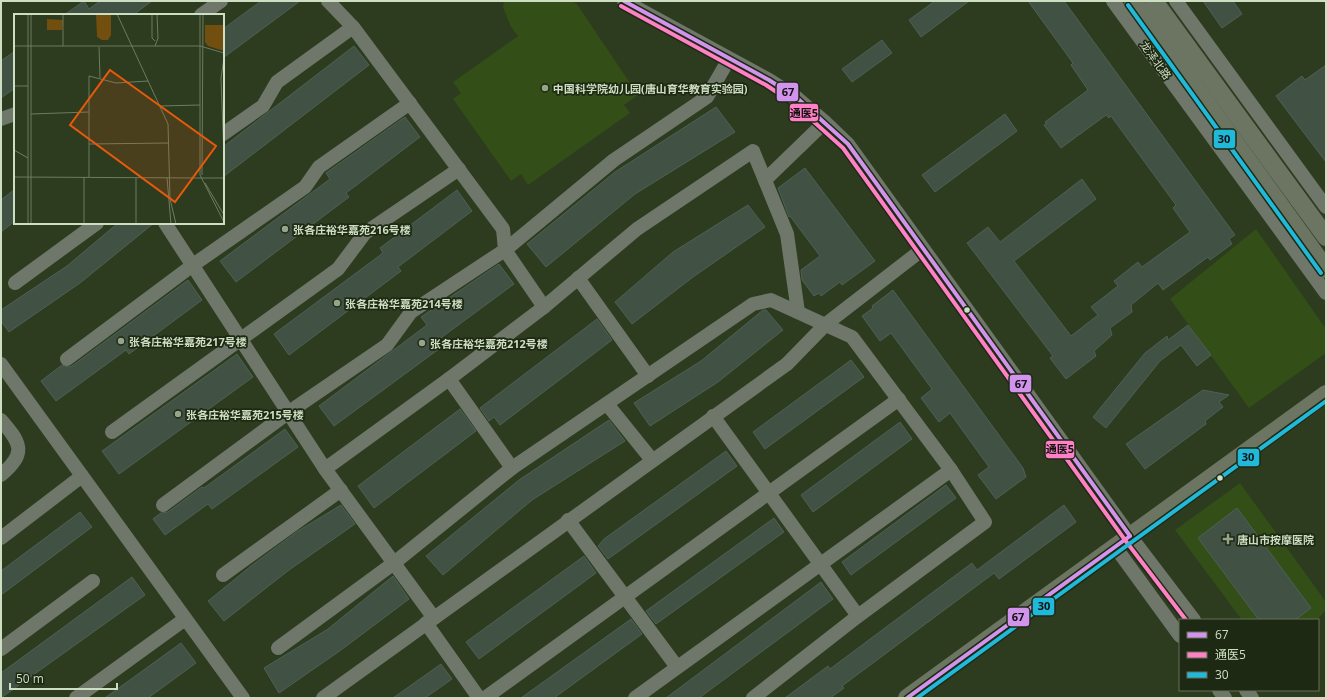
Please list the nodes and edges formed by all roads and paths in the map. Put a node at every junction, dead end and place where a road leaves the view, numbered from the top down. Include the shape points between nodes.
1 (221, 1) edge
2 (328, 1) edge
3 (1113, 1) edge
4 (1133, 1) edge
5 (1154, 1) edge
6 (1176, 1) edge
7 (626, 2) edge
8 (202, 14) edge
9 (352, 27) junction
10 (729, 58) junction
11 (410, 103) junction
12 (14, 114) edge
13 (1, 119) edge
14 (826, 122) junction
15 (224, 133) edge
16 (459, 169) junction
17 (764, 180) junction
18 (1326, 207) edge
19 (96, 224) edge
20 (166, 224) edge
21 (1326, 237) edge
22 (924, 249) junction
23 (506, 250) junction
24 (193, 265) junction
25 (1326, 269) edge
26 (578, 278) junction
27 (15, 283) dead end
28 (1326, 293) edge
29 (544, 307) junction
30 (798, 312) junction
31 (826, 324) junction
32 (242, 340) junction
33 (67, 359) dead end
34 (1, 364) edge
35 (648, 376) junction
36 (449, 379) junction
37 (1326, 394) edge
38 (899, 399) junction
39 (607, 404) junction
40 (289, 412) junction
41 (713, 416) junction
42 (1, 420) edge
43 (112, 432) dead end
44 (652, 460) junction
45 (512, 468) junction
46 (325, 469) junction
47 (951, 470) junction
48 (1, 475) edge
49 (82, 476) junction
50 (341, 490) junction
51 (769, 493) junction
52 (163, 505) dead end
53 (568, 520) junction
54 (1130, 536) junction
55 (1, 538) edge
56 (1116, 548) junction
57 (394, 563) junction
58 (820, 564) junction
59 (223, 575) dead end
60 (93, 581) dead end
61 (625, 597) junction
62 (858, 616) junction
63 (185, 619) junction
64 (1193, 619) edge
65 (430, 621) junction
66 (1179, 635) edge
67 (278, 648) dead end
68 (1, 649) edge
69 (677, 667) junction
70 (76, 698) edge
71 (243, 698) edge
72 (323, 698) edge
73 (479, 698) edge
74 (485, 698) edge
75 (635, 698) edge
76 (753, 698) edge
77 (906, 698) edge

1 - 8 street
2 - 9 street
3 - 28 street, 龙泽北路
4 - 25 main road, 龙泽北路
5 - 21 main road
6 - 18 street
7 - 10 street
9 - 11 street
9 - 15 street via 277,82 263,106
10 - 14 street via 797,98
10 - 23 street via 707,97 614,160
11 - 16 street
11 - 24 street via 319,167 305,187
12 - 13 street
14 - 17 street
14 - 22 street via 848,144
16 - 23 street via 503,229
16 - 32 street via 365,233 338,269
17 - 26 street via 753,151 637,229
17 - 30 street via 787,234
19 - 27 street
20 - 24 street
22 - 31 street
22 - 54 street
23 - 29 street
23 - 40 street via 411,312 387,345
24 - 32 street
24 - 33 street
26 - 29 street
26 - 35 street
29 - 36 street
30 - 31 street
30 - 35 street via 771,300 753,304
31 - 38 street via 852,337
31 - 41 street via 787,364
32 - 40 street
32 - 43 street
34 - 49 street
35 - 39 street
36 - 45 street
36 - 46 street
37 - 54 main road
38 - 47 street
38 - 51 street
39 - 44 street
39 - 45 street
40 - 46 street
40 - 52 street
41 - 44 street
41 - 51 street
42 - 48 street via 16,437 18,444 16,460
44 - 53 street
45 - 57 street
46 - 50 street
47 - 58 street
47 - 62 street via 985,522
49 - 55 street
49 - 63 street
50 - 57 street
50 - 59 street
51 - 58 street
51 - 61 street
53 - 61 street
53 - 65 street
54 - 56 main road
54 - 64 street
56 - 66 street
56 - 77 main road
57 - 65 street
57 - 67 street
58 - 62 street
58 - 69 street
60 - 68 street
61 - 69 street
61 - 74 street
62 - 76 street
63 - 70 street
63 - 71 street
65 - 72 street
65 - 73 street
69 - 75 street

